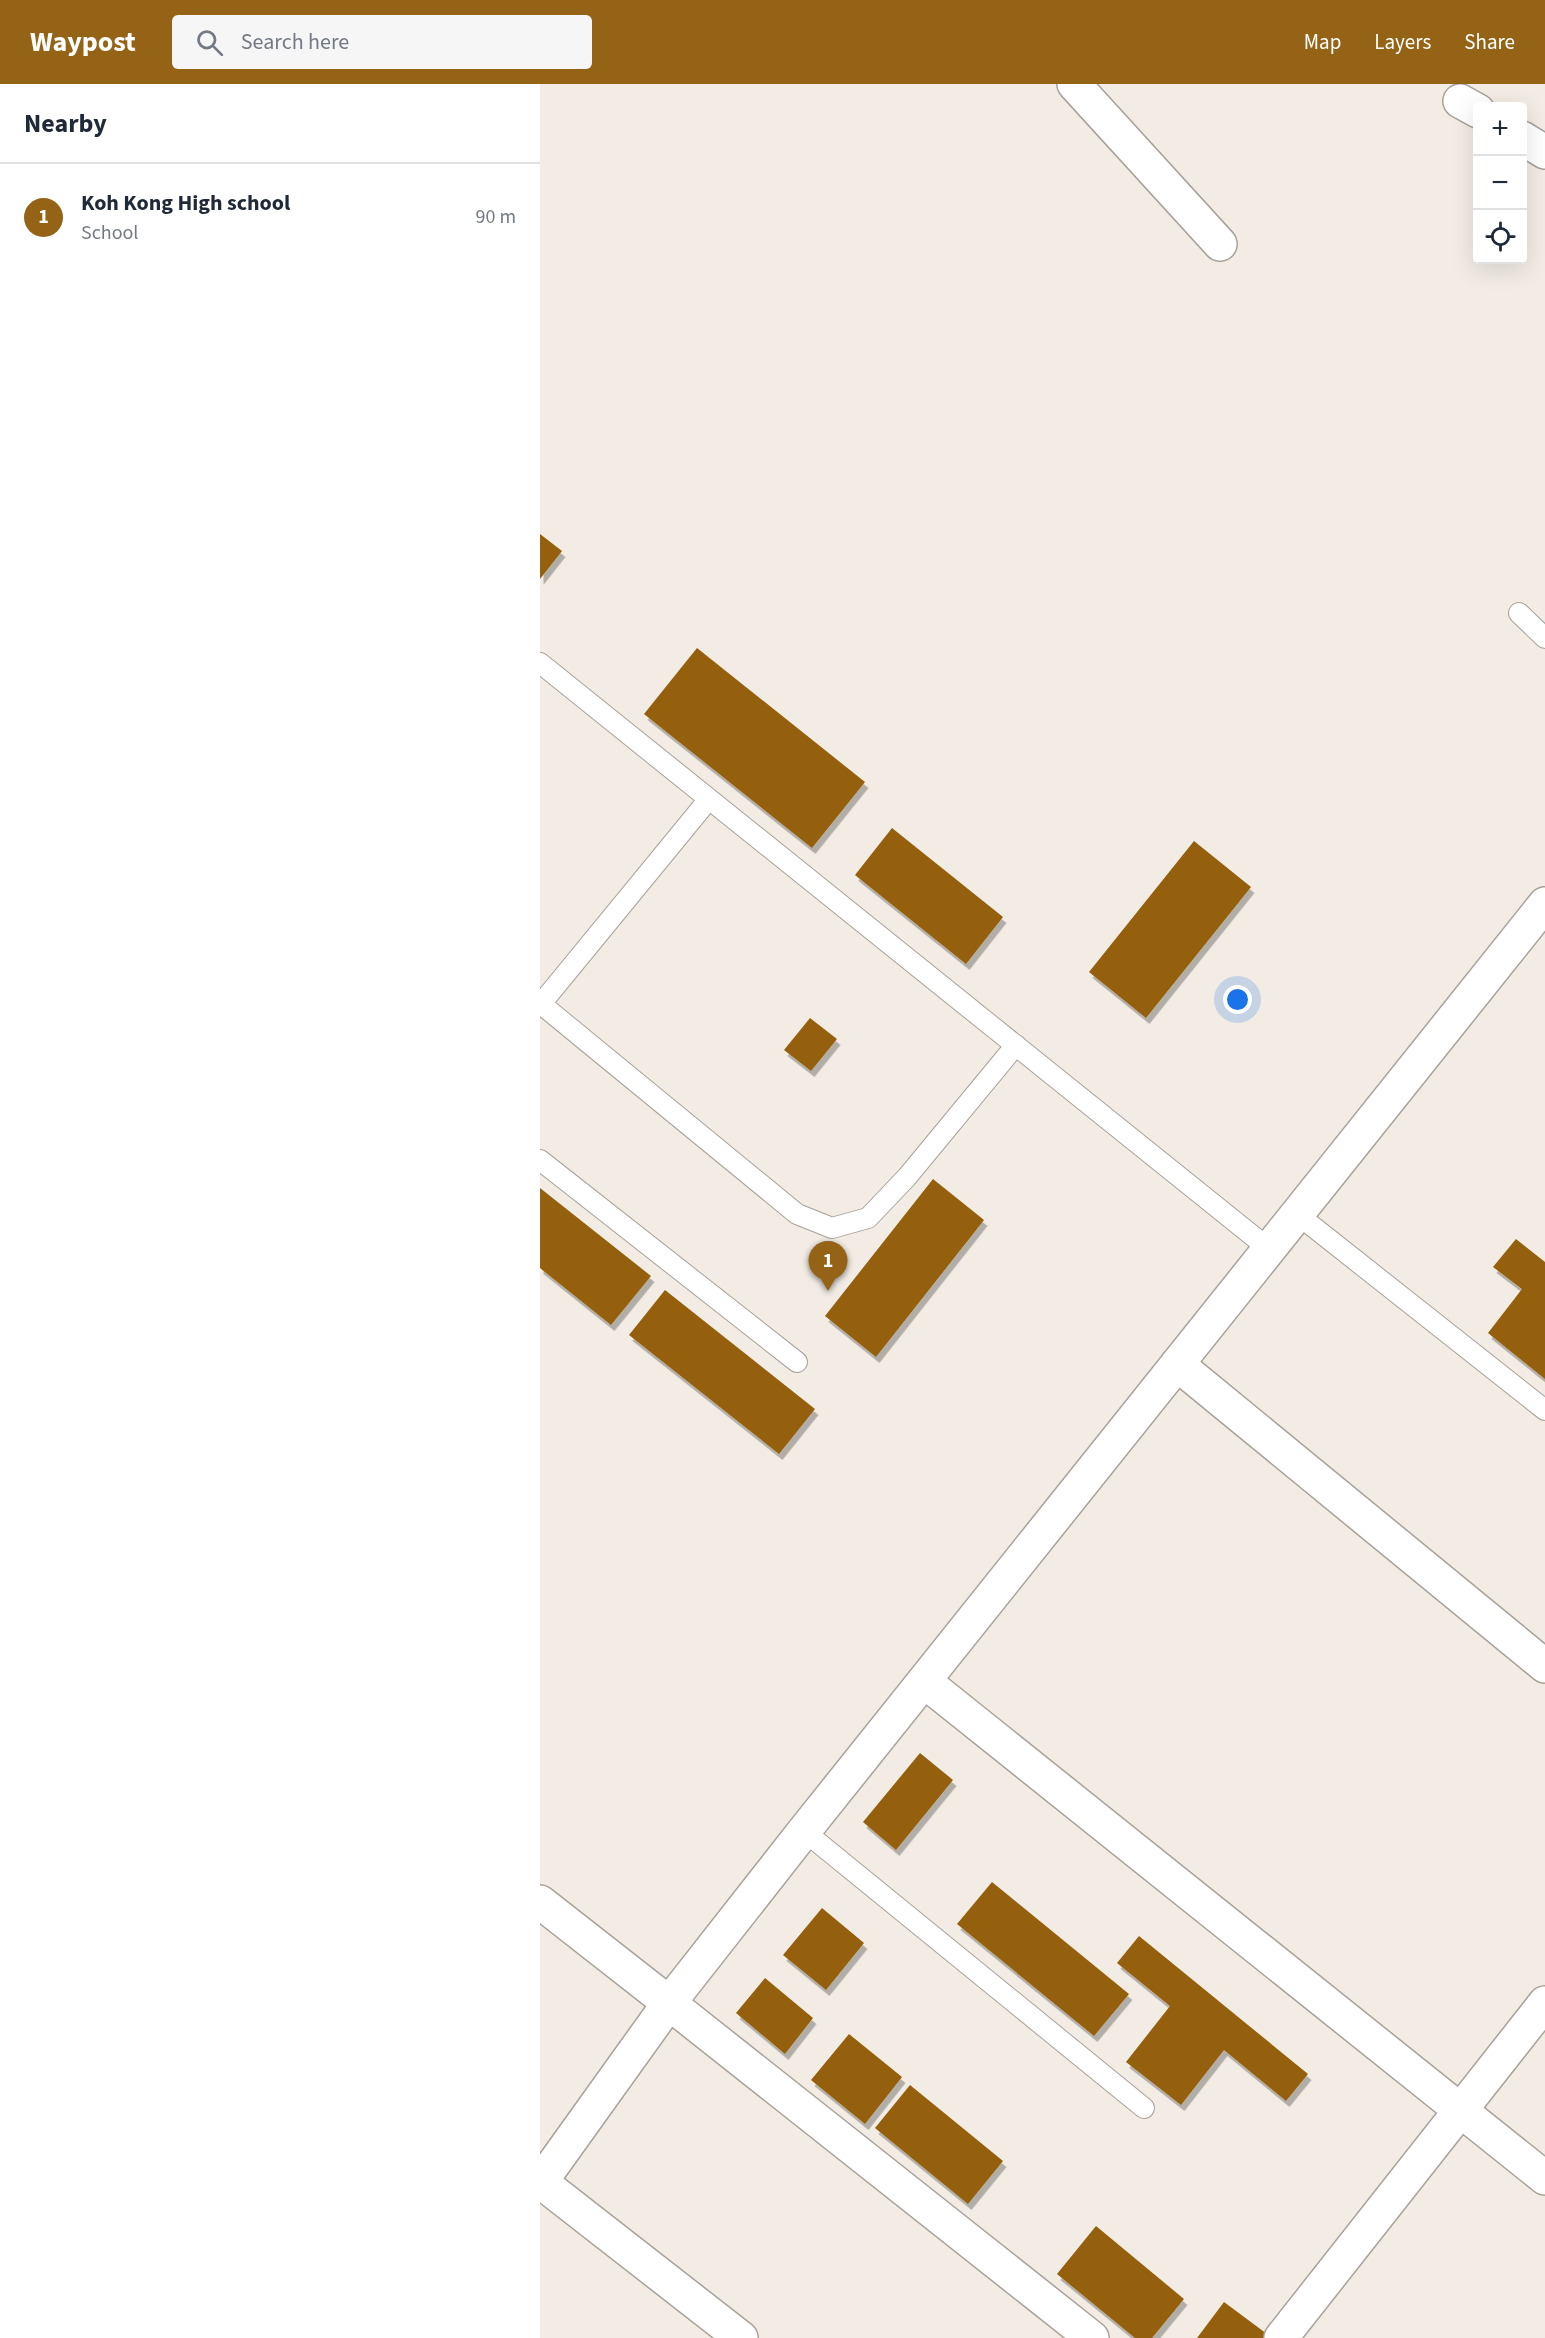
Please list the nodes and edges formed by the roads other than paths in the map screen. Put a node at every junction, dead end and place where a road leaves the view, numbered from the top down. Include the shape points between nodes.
1 (1074, 84) edge
2 (1527, 141) edge
3 (1545, 152) edge
4 (1220, 244) dead end
5 (1519, 613) dead end
6 (1545, 638) edge
7 (540, 663) edge
8 (709, 799) junction
9 (1545, 904) edge
10 (540, 1005) edge
11 (1016, 1046) junction
12 (540, 1161) edge
13 (1297, 1214) junction
14 (1269, 1249) junction
15 (797, 1362) dead end
16 (1176, 1364) junction
17 (1545, 1410) edge
18 (1545, 1666) edge
19 (924, 1681) junction
20 (804, 1831) junction
21 (540, 1902) edge
22 (669, 2003) junction
23 (1545, 2003) edge
24 (1144, 2108) dead end
25 (1461, 2109) junction
26 (1545, 2178) edge
27 (540, 2182) edge
28 (741, 2338) edge
29 (1092, 2338) edge
30 (1281, 2338) edge

1 - 4 street
2 - 3 street
5 - 6 lane
7 - 8 lane
8 - 10 lane
8 - 11 lane
9 - 13 street
10 - 11 lane via 797,1214 832,1228 867,1218 907,1177
11 - 14 lane
12 - 15 lane
13 - 14 street
13 - 17 lane
14 - 16 street
16 - 18 street
16 - 19 street
19 - 20 street
19 - 25 street
20 - 22 street
20 - 24 lane
21 - 22 street
22 - 27 street
22 - 29 street
23 - 25 street
25 - 26 street
25 - 30 street
27 - 28 street

